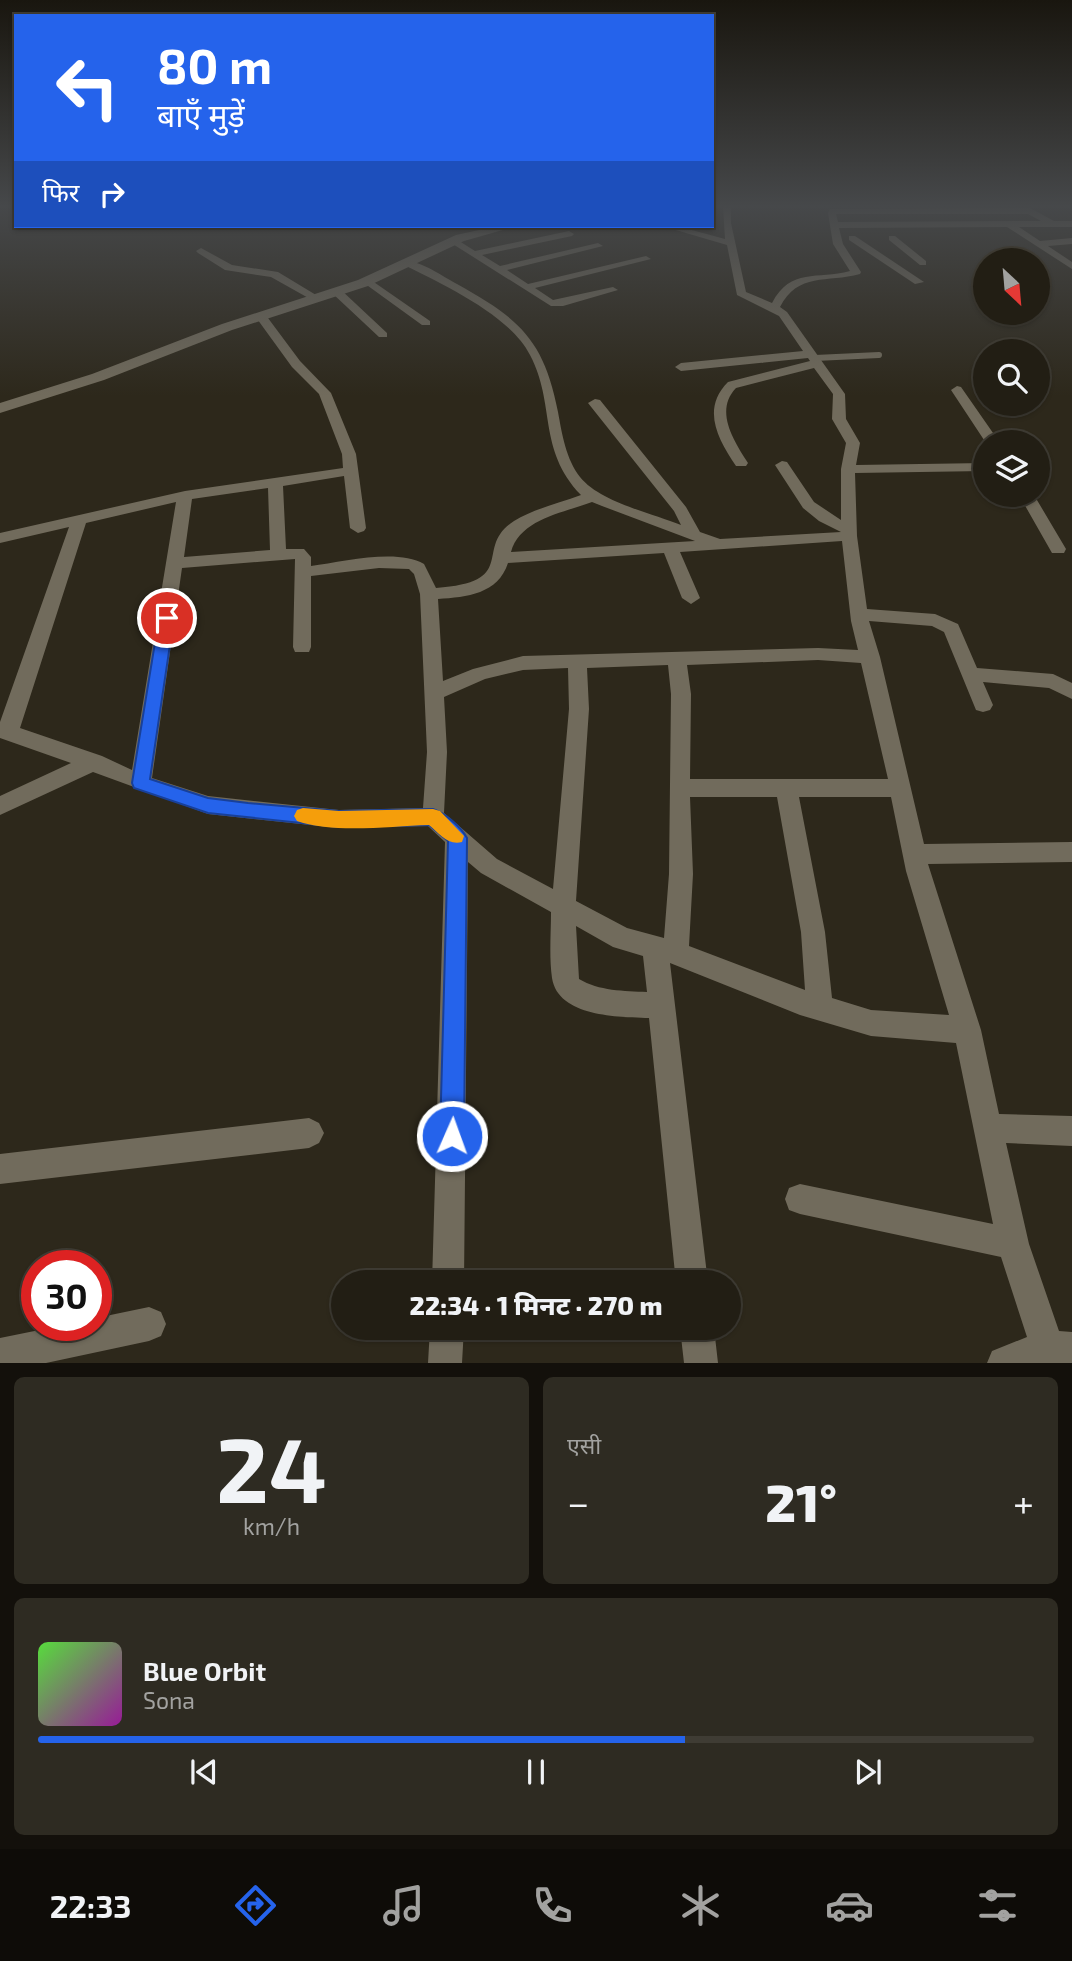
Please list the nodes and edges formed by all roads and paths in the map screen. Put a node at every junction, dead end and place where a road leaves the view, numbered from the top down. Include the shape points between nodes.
1 (237, 270) edge
2 (393, 270) edge
3 (421, 270) edge
4 (500, 270) edge
5 (601, 270) edge
6 (736, 270) edge
7 (855, 270) edge
8 (901, 270) edge
9 (368, 281) junction
10 (919, 282) dead end
11 (527, 287) junction
12 (613, 290) dead end
13 (335, 292) junction
14 (316, 298) junction
15 (775, 307) junction
16 (261, 316) junction
17 (426, 323) dead end
18 (383, 335) dead end
19 (879, 355) dead end
20 (815, 359) junction
21 (681, 367) dead end
22 (957, 390) dead end
23 (595, 403) dead end
24 (0, 408) edge
25 (984, 430) edge
26 (741, 463) dead end
27 (782, 465) dead end
28 (973, 467) edge
29 (848, 469) junction
30 (351, 471) junction
31 (275, 482) junction
32 (185, 496) junction
33 (593, 496) junction
34 (1033, 507) edge
35 (79, 520) junction
36 (358, 528) dead end
37 (849, 532) junction
38 (694, 535) junction
39 (0, 538) edge
40 (715, 543) junction
41 (670, 546) junction
42 (1058, 549) dead end
43 (278, 554) junction
44 (500, 558) junction
45 (175, 563) junction
46 (304, 572) junction
47 (429, 594) junction
48 (691, 598) dead end
49 (859, 614) junction
50 (302, 647) dead end
51 (677, 657) junction
52 (871, 657) junction
53 (577, 660) junction
54 (971, 674) junction
55 (1072, 692) edge
56 (434, 693) junction
57 (984, 705) dead end
58 (4, 732) edge
59 (94, 762) junction
60 (141, 783) junction
61 (680, 788) junction
62 (900, 788) junction
63 (787, 789) junction
64 (0, 806) edge
65 (433, 817) junction
66 (457, 838) junction
67 (1072, 852) edge
68 (914, 854) junction
69 (563, 906) junction
70 (665, 950) junction
71 (661, 1005) junction
72 (820, 1007) junction
73 (967, 1030) junction
74 (988, 1128) junction
75 (1072, 1131) edge
76 (309, 1133) dead end
77 (0, 1169) edge
78 (800, 1199) dead end
79 (1013, 1244) junction
80 (448, 1270) edge
81 (691, 1270) edge
82 (149, 1324) dead end
83 (446, 1340) edge
84 (698, 1340) edge
85 (1057, 1353) edge
86 (0, 1355) edge
87 (445, 1363) edge
88 (701, 1363) edge
89 (1004, 1363) edge

1 - 14 street via 274,274
2 - 9 street
3 - 33 street via 446,282 527,341 541,366 552,426 563,456 575,479
4 - 11 street
5 - 11 street
6 - 15 street via 741,293 755,303
7 - 15 street via 798,281
8 - 10 street
9 - 13 street
9 - 17 street
11 - 12 street via 557,304
13 - 14 street
13 - 18 street
14 - 16 street
15 - 20 street
16 - 24 street
16 - 30 street via 296,364 326,393
19 - 20 lane
20 - 21 street
20 - 26 street via 723,391 720,423
20 - 29 street via 839,394 839,419 853,443
22 - 25 street
23 - 38 street via 681,510
27 - 37 street via 810,508 821,519
28 - 29 street
29 - 37 street
30 - 31 street
30 - 36 street
31 - 32 street
31 - 43 street
32 - 35 street
32 - 45 street
33 - 38 street
33 - 44 street via 520,524 506,536
34 - 42 street
35 - 39 street
35 - 58 street
37 - 40 street
37 - 49 street
38 - 40 street
40 - 41 street
41 - 44 street
41 - 48 street
43 - 45 street
43 - 46 street via 303,556
44 - 47 street via 486,583
45 - 60 street
46 - 47 street via 410,562 418,566
46 - 50 street
47 - 56 street
49 - 52 street
49 - 54 street via 945,623 952,628
51 - 52 street
51 - 53 street
51 - 61 street
52 - 62 street
53 - 56 street via 507,665
53 - 69 street via 579,709
54 - 55 street via 1053,681
54 - 57 street
56 - 65 street
58 - 59 street
59 - 60 street
59 - 64 street
60 - 65 street via 234,809 339,819
61 - 63 street
61 - 70 street via 681,873
62 - 63 street
62 - 68 street
63 - 72 street via 813,932
65 - 66 street
66 - 69 street via 489,866
66 - 80 street
67 - 68 street
68 - 73 street
69 - 70 street via 622,939
69 - 71 street via 567,988 594,1000
70 - 71 street
70 - 72 street
71 - 81 street
72 - 73 street via 872,1023
73 - 74 street
74 - 75 street
74 - 79 street
76 - 77 street
78 - 79 street
79 - 85 street
82 - 86 street
83 - 87 street
84 - 88 street
85 - 89 street

